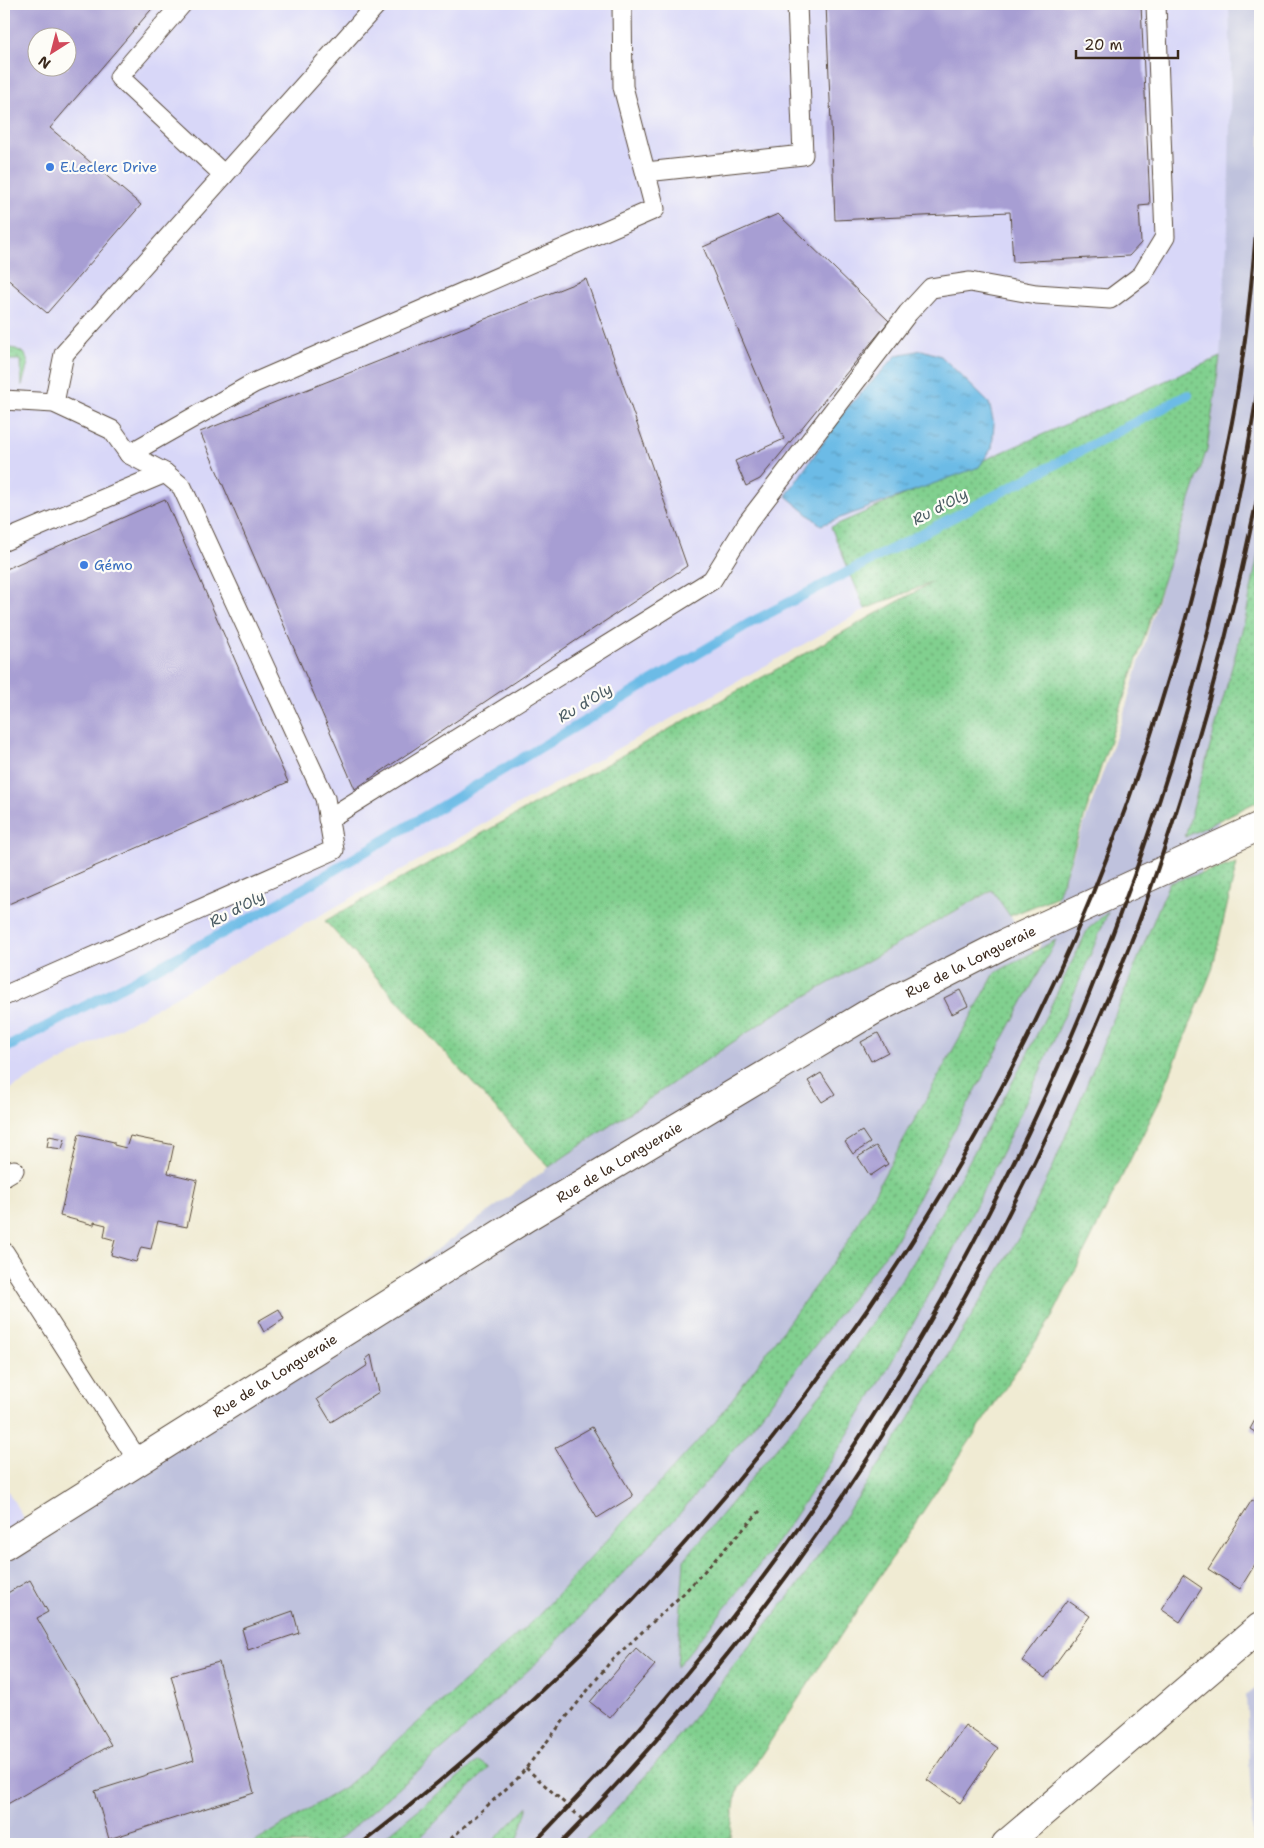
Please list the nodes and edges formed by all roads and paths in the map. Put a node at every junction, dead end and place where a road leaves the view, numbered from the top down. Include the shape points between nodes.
1 (182, 4) edge
2 (377, 4) edge
3 (622, 4) edge
4 (797, 4) edge
5 (1156, 4) edge
6 (646, 172) junction
7 (224, 175) junction
8 (4, 400) edge
9 (54, 403) junction
10 (129, 454) junction
11 (166, 473) junction
12 (4, 541) edge
13 (328, 819) junction
14 (1260, 826) edge
15 (4, 996) edge
16 (4, 1252) edge
17 (138, 1462) junction
18 (760, 1511) dead end
19 (4, 1546) edge
20 (1260, 1627) edge
21 (526, 1768) junction
22 (583, 1820) dead end
23 (445, 1844) edge
24 (1006, 1844) edge

1 - 7 lane via 119,77
2 - 7 lane
3 - 6 lane via 622,87
4 - 6 lane via 803,155
5 - 13 lane via 1165,237 1142,275 1110,299 1036,294 970,282 931,288 896,328 748,522 712,580
6 - 10 lane via 655,209 254,384
7 - 9 lane via 64,354
8 - 9 lane
9 - 10 lane via 112,430
10 - 11 lane
11 - 12 lane
11 - 13 lane via 182,488 325,798
13 - 15 lane via 334,850
14 - 17 street, Rue de la Longueraie via 1006,943 874,1010 527,1217
16 - 17 lane
17 - 19 street, Rue de la Longueraie
18 - 21 path via 684,1593 612,1660
20 - 24 street
21 - 22 path
21 - 23 path

